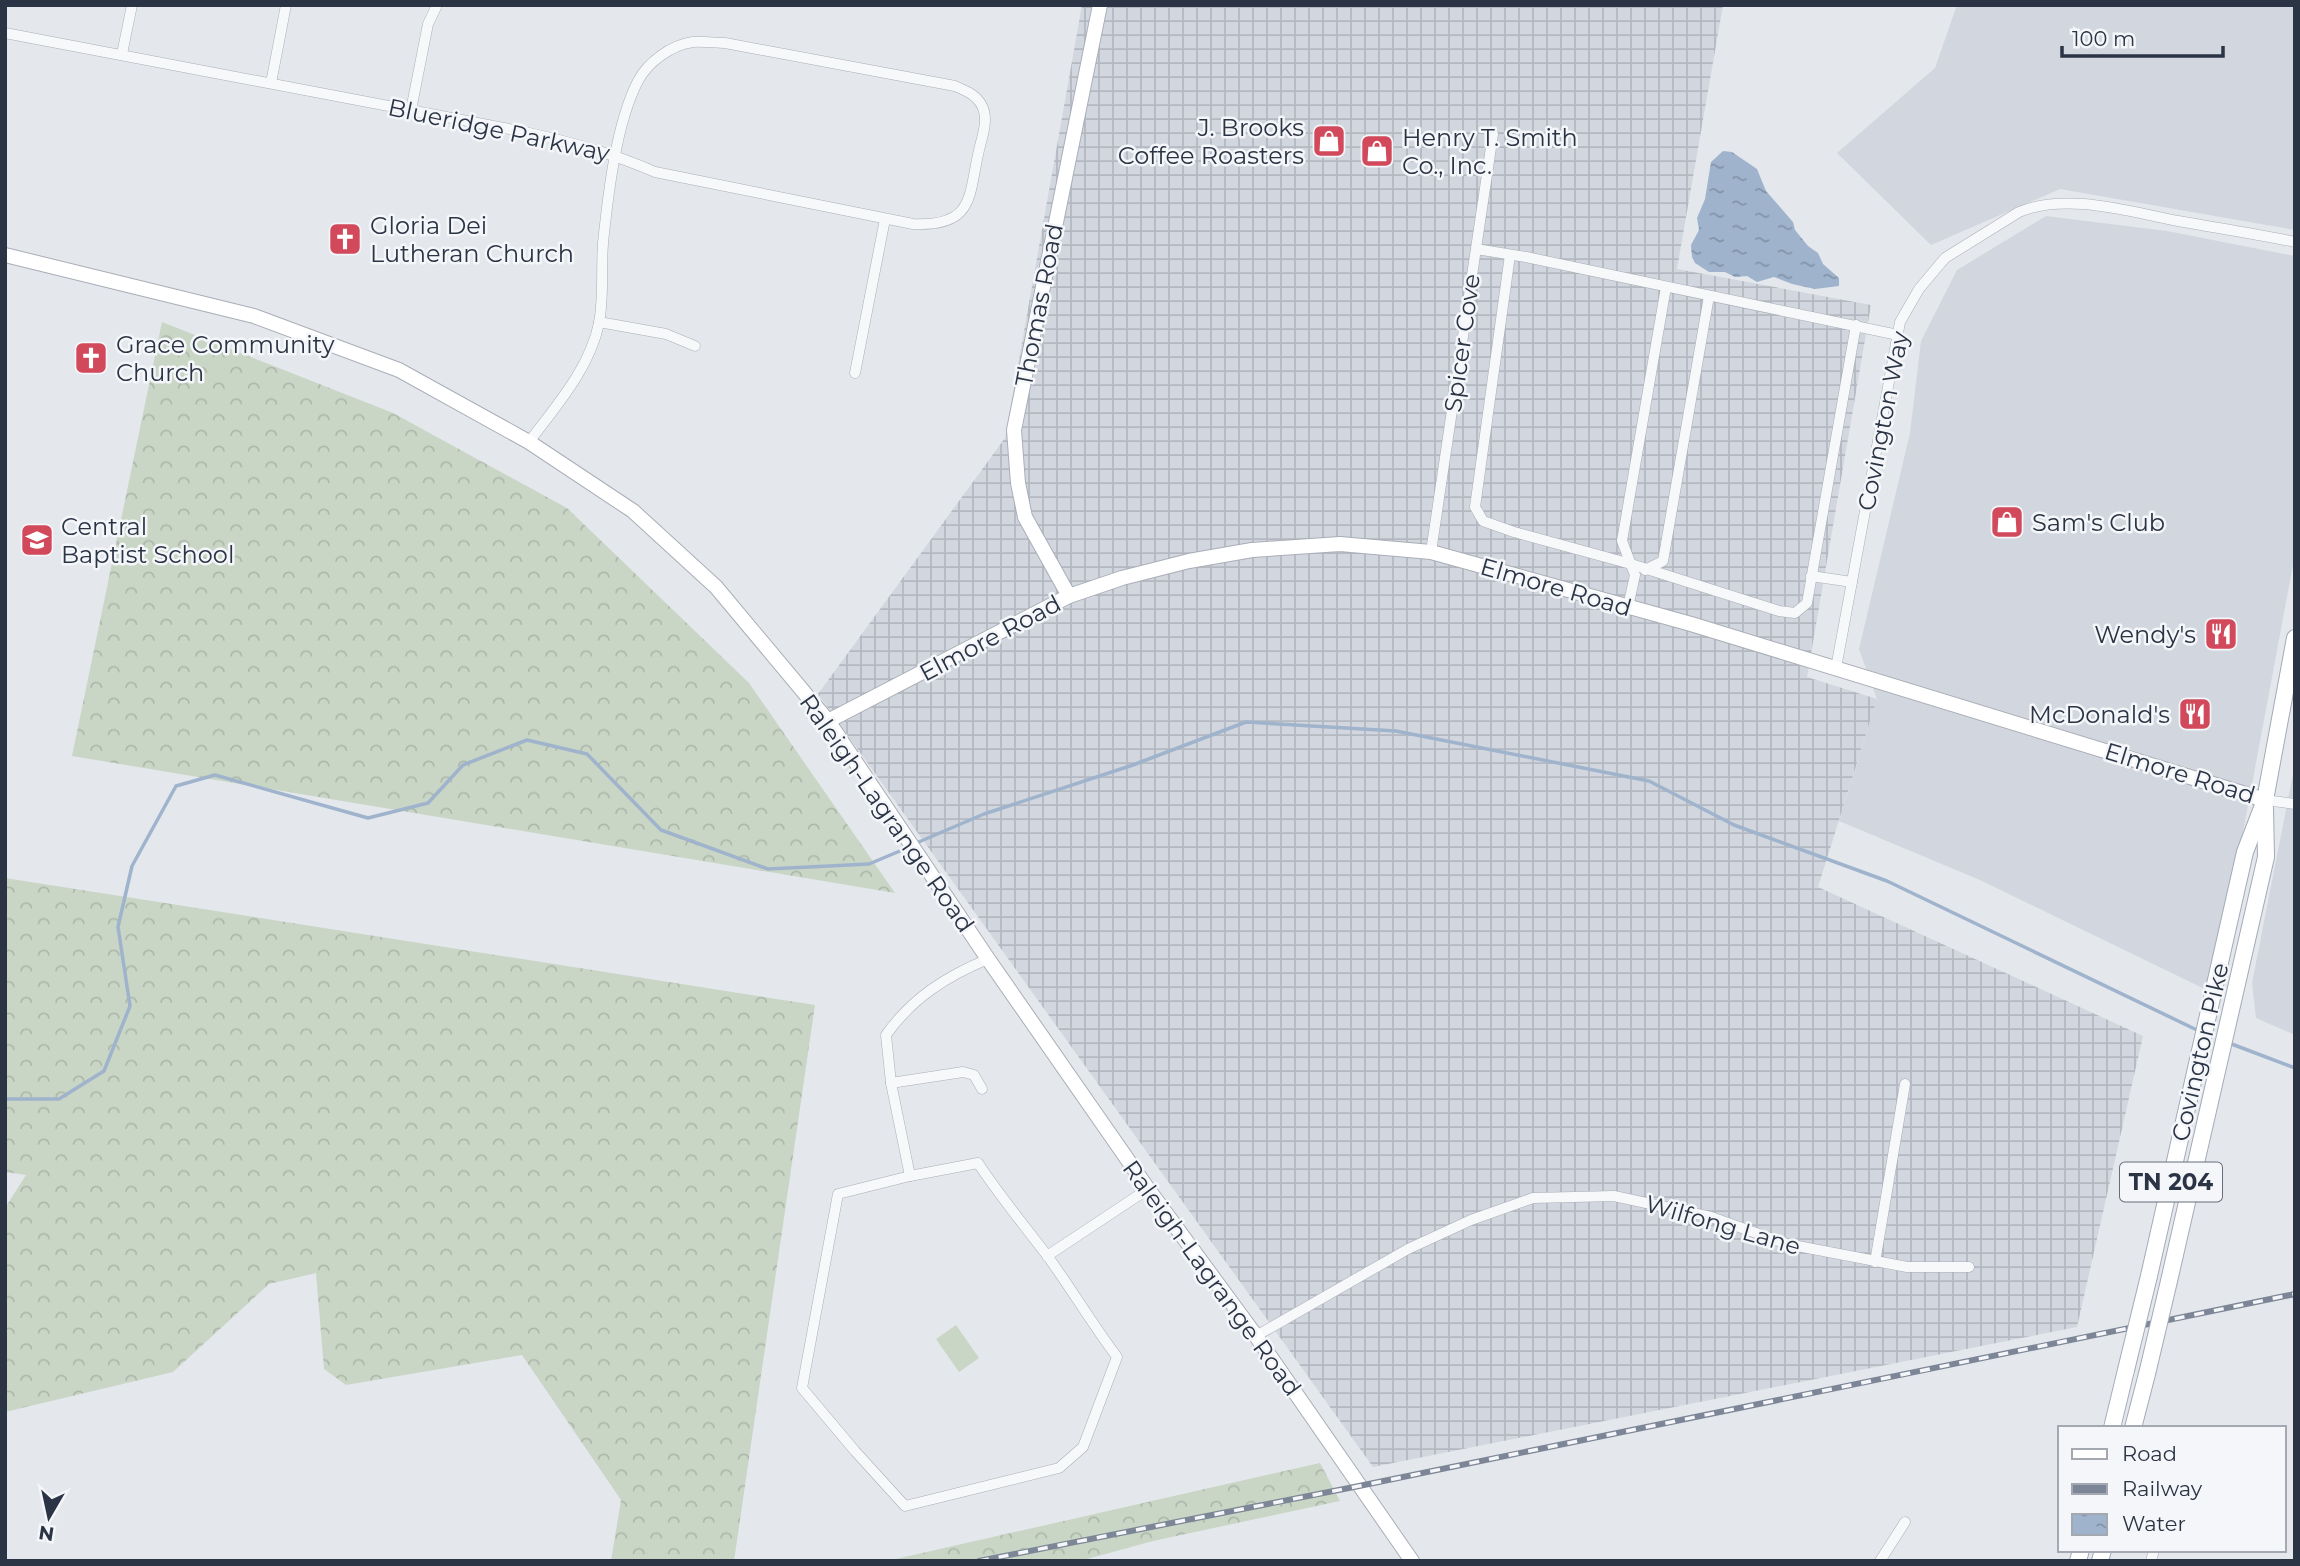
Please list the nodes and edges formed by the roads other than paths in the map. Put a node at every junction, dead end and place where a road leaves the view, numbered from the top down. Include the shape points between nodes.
1 (132, 5) edge
2 (286, 5) edge
3 (437, 5) edge
4 (1100, 5) edge
5 (5, 33) edge
6 (122, 54) junction
7 (271, 83) junction
8 (411, 110) junction
9 (1493, 134) dead end
10 (616, 155) junction
11 (885, 219) junction
12 (2295, 242) edge
13 (1476, 249) junction
14 (5, 255) edge
15 (1510, 255) junction
16 (1666, 287) junction
17 (1709, 296) junction
18 (599, 322) junction
19 (1856, 325) junction
20 (1898, 335) junction
21 (695, 346) dead end
22 (855, 373) dead end
23 (529, 442) junction
24 (1431, 552) junction
25 (1631, 564) junction
26 (1647, 569) junction
27 (1636, 575) junction
28 (1811, 576) junction
29 (1852, 582) junction
30 (1069, 596) junction
31 (1628, 607) junction
32 (2295, 638) edge
33 (1836, 668) junction
34 (828, 721) junction
35 (2265, 800) junction
36 (2295, 804) edge
37 (988, 959) junction
38 (891, 1083) junction
39 (1905, 1084) dead end
40 (982, 1089) dead end
41 (910, 1176) junction
42 (1148, 1188) junction
43 (1047, 1256) junction
44 (1875, 1262) junction
45 (1969, 1268) dead end
46 (1256, 1336) junction
47 (2112, 1426) edge
48 (2134, 1426) edge
49 (1905, 1521) dead end
50 (1412, 1561) edge
51 (1880, 1561) edge

1 - 6 street
2 - 7 street
3 - 8 street via 428,24
4 - 30 street, Thomas Road via 1014,430 1025,517
5 - 6 street, Blueridge Parkway
6 - 7 street, Blueridge Parkway
7 - 8 street, Blueridge Parkway
8 - 10 street, Blueridge Parkway via 551,137
9 - 13 street, Spicer Cove
10 - 11 street, Blueridge Parkway via 655,172
10 - 11 street, Blueridge Parkway via 638,81 664,54 692,42 725,43 955,86 971,93 983,106 984,136 972,192 961,211 933,225
10 - 18 street via 603,242
11 - 22 street
12 - 20 street, Covington Way via 2091,205 2029,208 1945,258 1919,289 1900,322
13 - 15 street
13 - 24 street, Spicer Cove
14 - 23 street, Raleigh-Lagrange Road via 254,316 399,370
15 - 16 street
15 - 25 street via 1475,507 1483,521
16 - 17 street
16 - 25 street via 1622,541
17 - 19 street
17 - 26 street via 1663,561
18 - 21 street via 666,334
18 - 23 street via 588,356
19 - 20 street
19 - 28 street
20 - 29 street, Covington Way
23 - 34 street, Raleigh-Lagrange Road via 633,511 716,587
24 - 30 street, Elmore Road via 1339,544 1252,550 1189,561
24 - 31 street, Elmore Road
25 - 26 street
25 - 27 street
26 - 27 street
26 - 28 street via 1795,613 1807,603
27 - 31 street
28 - 29 street
29 - 33 street, Covington Way
30 - 34 street, Elmore Road
31 - 33 street, Elmore Road
32 - 35 main road, Covington Pike / TN 204
33 - 35 street, Elmore Road
34 - 37 street, Raleigh-Lagrange Road
35 - 36 street, Elmore Road
35 - 47 main road, Covington Pike / TN 204, bridge via 2245,852
35 - 48 main road, Covington Pike / TN 204, bridge via 2266,857
37 - 38 street via 946,979 895,1022 886,1035
37 - 42 street, Raleigh-Lagrange Road
38 - 40 street via 963,1072 974,1075
38 - 41 street
39 - 44 street
41 - 43 street via 978,1163
41 - 43 street via 838,1194 802,1388 905,1506 1059,1468 1083,1447 1117,1357
42 - 43 street
42 - 46 street, Raleigh-Lagrange Road
44 - 45 street, Wilfong Lane
44 - 46 street, Wilfong Lane via 1787,1244 1711,1216 1614,1196 1533,1198 1408,1249
46 - 50 street, Raleigh-Lagrange Road
49 - 51 street

